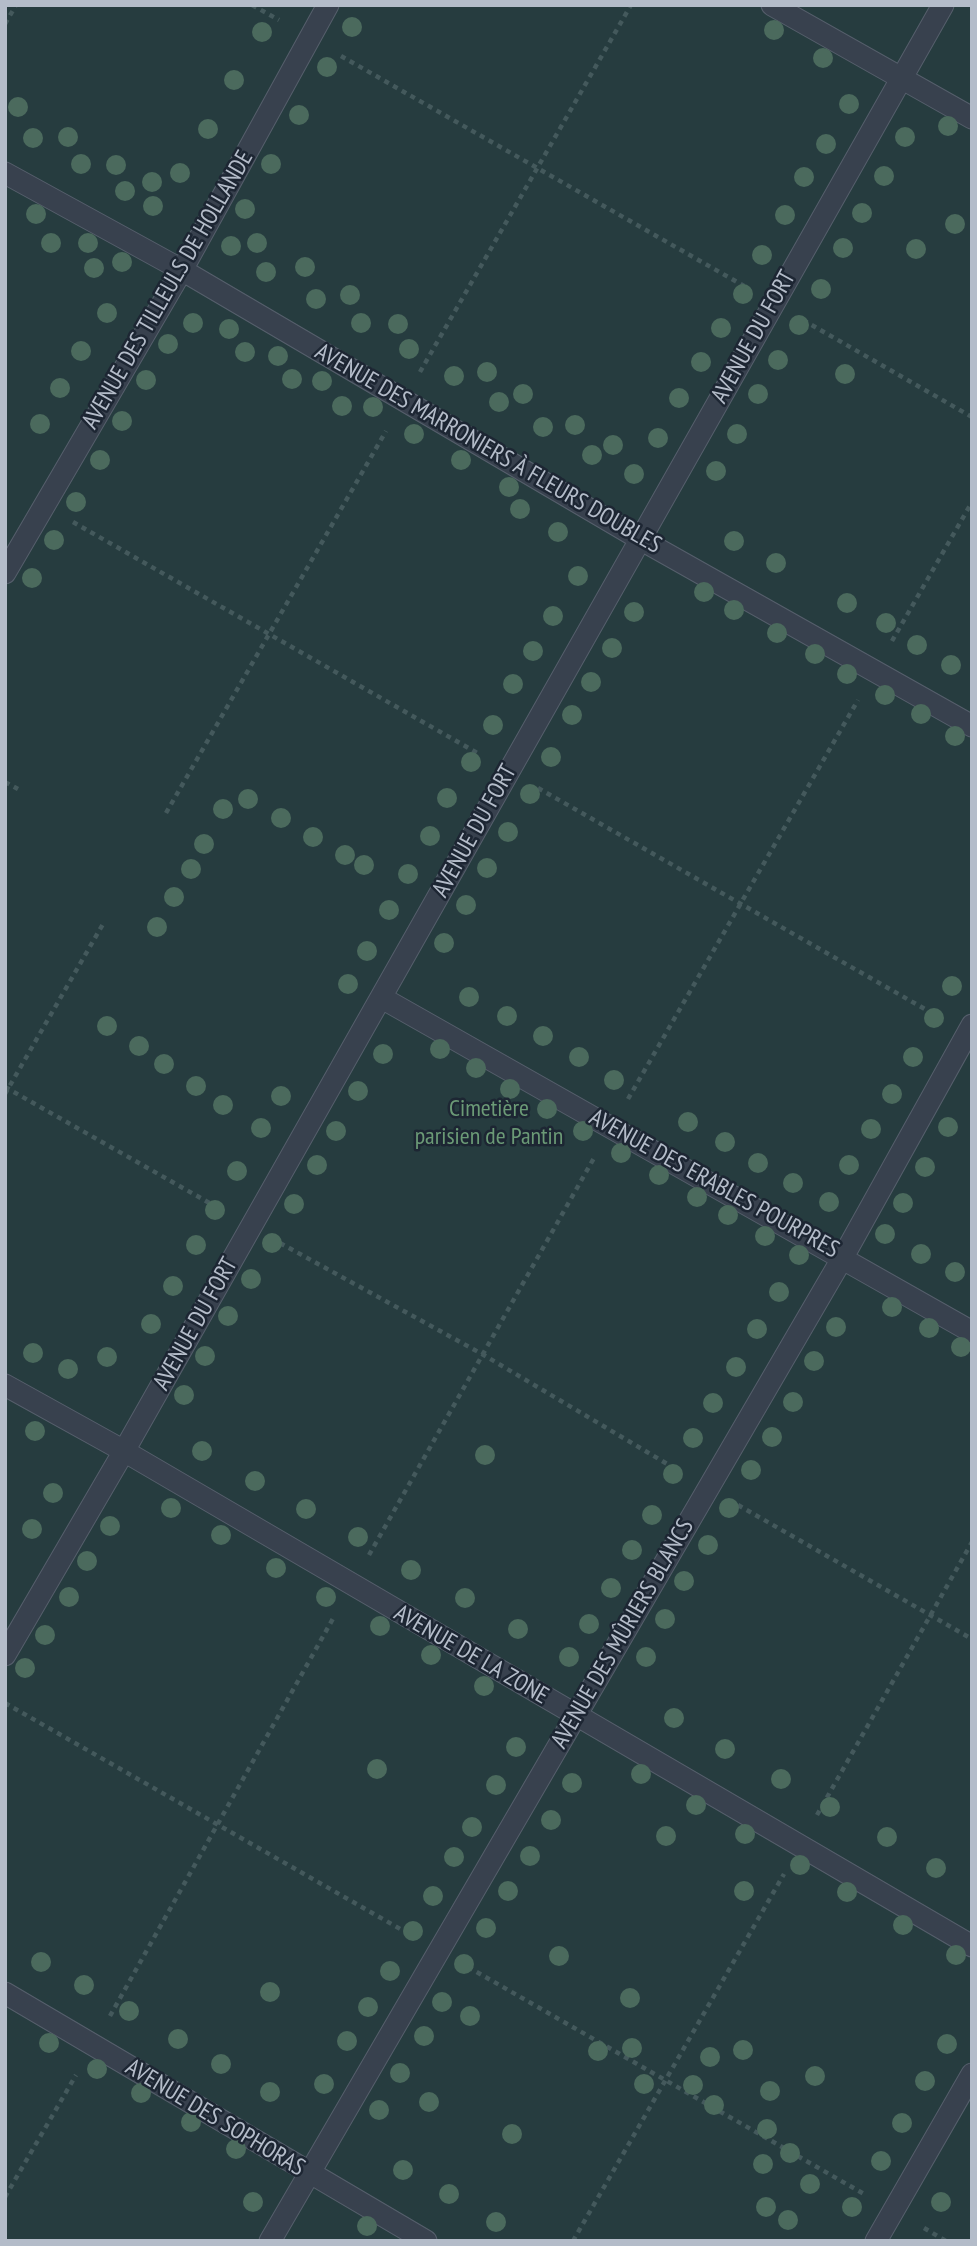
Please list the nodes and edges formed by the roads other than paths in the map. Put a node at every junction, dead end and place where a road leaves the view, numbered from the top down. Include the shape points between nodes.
1 (328, 5) edge
2 (772, 5) edge
3 (943, 5) edge
4 (901, 78) junction
5 (972, 118) edge
6 (5, 173) edge
7 (182, 270) junction
8 (640, 539) junction
9 (5, 573) edge
10 (972, 726) edge
11 (382, 998) junction
12 (972, 1025) edge
13 (843, 1257) junction
14 (972, 1332) edge
15 (5, 1385) edge
16 (124, 1451) junction
17 (5, 1655) edge
18 (575, 1716) junction
19 (972, 1945) edge
20 (5, 1993) edge
21 (972, 2074) edge
22 (309, 2173) junction
23 (270, 2241) edge
24 (426, 2241) edge
25 (876, 2241) edge

1 - 7 lane, AVENUE DES TILLEULS DE HOLLANDE
2 - 4 lane
3 - 4 lane, AVENUE DU FORT
4 - 5 lane
4 - 8 lane, AVENUE DU FORT
6 - 7 lane, AVENUE DES MARRONIERS À FLEURS DOUBLES
7 - 8 lane, AVENUE DES MARRONIERS À FLEURS DOUBLES
7 - 9 lane, AVENUE DES TILLEULS DE HOLLANDE
8 - 10 lane, AVENUE DES MARRONIERS À FLEURS DOUBLES
8 - 11 lane, AVENUE DU FORT
11 - 13 lane, AVENUE DES ERABLES POURPRES
11 - 16 lane, AVENUE DU FORT
12 - 13 lane, AVENUE DES MÛRIERS BLANCS
13 - 14 lane, AVENUE DES ERABLES POURPRES
13 - 18 lane, AVENUE DES MÛRIERS BLANCS
15 - 16 lane, AVENUE DE LA ZONE
16 - 17 lane, AVENUE DU FORT
16 - 18 lane, AVENUE DE LA ZONE
18 - 19 lane, AVENUE DE LA ZONE
18 - 22 lane, AVENUE DES MÛRIERS BLANCS
20 - 22 lane, AVENUE DES SOPHORAS
21 - 25 lane
22 - 23 lane, AVENUE DES MÛRIERS BLANCS
22 - 24 lane, AVENUE DES SOPHORAS

